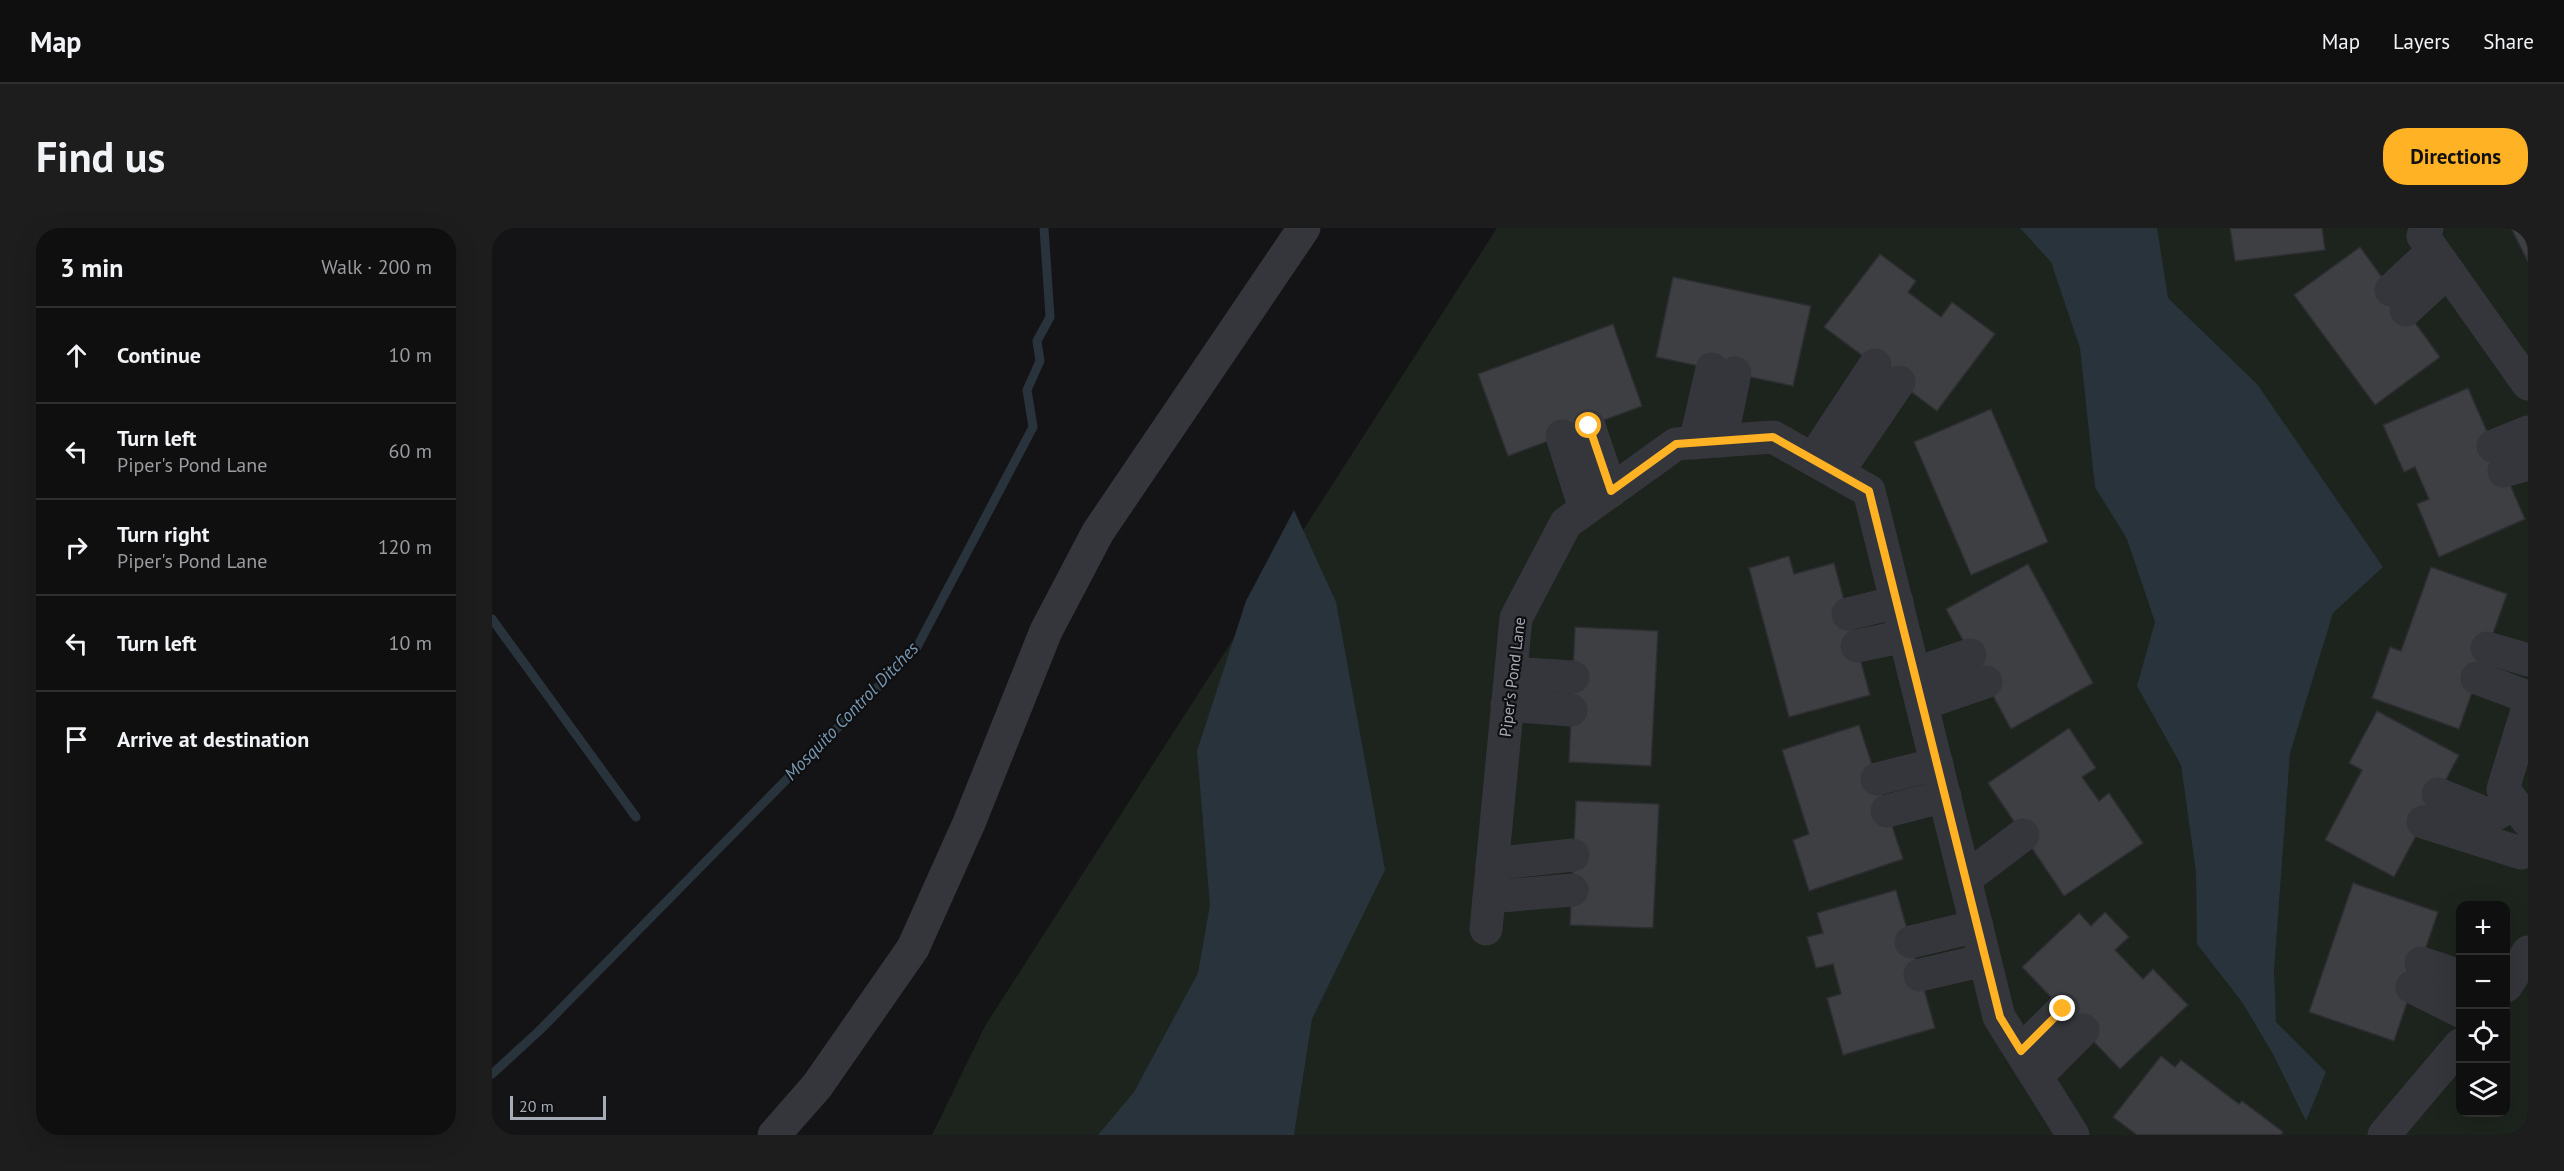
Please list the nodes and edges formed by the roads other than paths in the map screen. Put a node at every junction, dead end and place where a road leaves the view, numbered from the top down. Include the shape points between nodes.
1 (1304, 228) edge
2 (2430, 243) edge
3 (2399, 300) dead end
4 (1723, 371) dead end
5 (1887, 374) dead end
6 (2528, 384) edge
7 (2528, 432) edge
8 (1708, 442) junction
9 (2508, 461) edge
10 (1825, 466) junction
11 (1611, 491) junction
12 (1585, 509) junction
13 (1897, 602) junction
14 (1848, 614) dead end
15 (1905, 636) junction
16 (1857, 646) dead end
17 (2528, 660) edge
18 (1978, 669) dead end
19 (1511, 673) junction
20 (1573, 678) dead end
21 (1918, 689) junction
22 (2528, 697) edge
23 (1507, 705) junction
24 (2528, 707) edge
25 (1571, 710) dead end
26 (1937, 764) junction
27 (1877, 779) dead end
28 (1945, 796) junction
29 (1887, 811) dead end
30 (2523, 812) edge
31 (2023, 835) dead end
32 (2528, 847) edge
33 (1573, 855) dead end
34 (1492, 864) junction
35 (1965, 879) junction
36 (1572, 890) dead end
37 (1489, 897) junction
38 (1977, 926) junction
39 (1486, 929) dead end
40 (1911, 942) dead end
41 (2528, 952) edge
42 (1985, 960) junction
43 (1920, 975) dead end
44 (2456, 976) edge
45 (2510, 979) edge
46 (2456, 1008) edge
47 (2073, 1020) dead end
48 (2456, 1050) edge
49 (2029, 1064) junction
50 (774, 1135) edge
51 (2073, 1135) edge
52 (2384, 1135) edge

1 - 50 street via 1098,532 1046,631 969,823 913,948 817,1086
2 - 3 street
2 - 6 street
4 - 8 street
5 - 10 street
7 - 9 street
8 - 10 street, Piper's Pond Lane via 1773,437
8 - 11 street, Piper's Pond Lane via 1676,444
10 - 13 street, Piper's Pond Lane via 1869,491
11 - 12 street, Piper's Pond Lane
11 - 12 street via 1576,431
12 - 19 street, Piper's Pond Lane via 1566,523 1516,618
13 - 14 street
13 - 15 street, Piper's Pond Lane
15 - 16 street
15 - 21 street, Piper's Pond Lane
17 - 22 street via 2482,663
18 - 21 street
19 - 20 street
19 - 23 street, Piper's Pond Lane
21 - 26 street, Piper's Pond Lane
23 - 25 street
23 - 34 street, Piper's Pond Lane
24 - 30 street via 2503,789
26 - 27 street
26 - 28 street, Piper's Pond Lane
28 - 29 street
28 - 35 street, Piper's Pond Lane
30 - 32 street via 2492,816 2431,808 2521,853
31 - 35 street
33 - 34 street
34 - 37 street, Piper's Pond Lane
35 - 38 street, Piper's Pond Lane
36 - 37 street
37 - 39 street, Piper's Pond Lane
38 - 40 street
38 - 42 street, Piper's Pond Lane
41 - 45 street
42 - 43 street
42 - 49 street, Piper's Pond Lane via 2000,1017
44 - 46 street via 2416,975
47 - 49 street
48 - 52 street
49 - 51 street, Piper's Pond Lane

